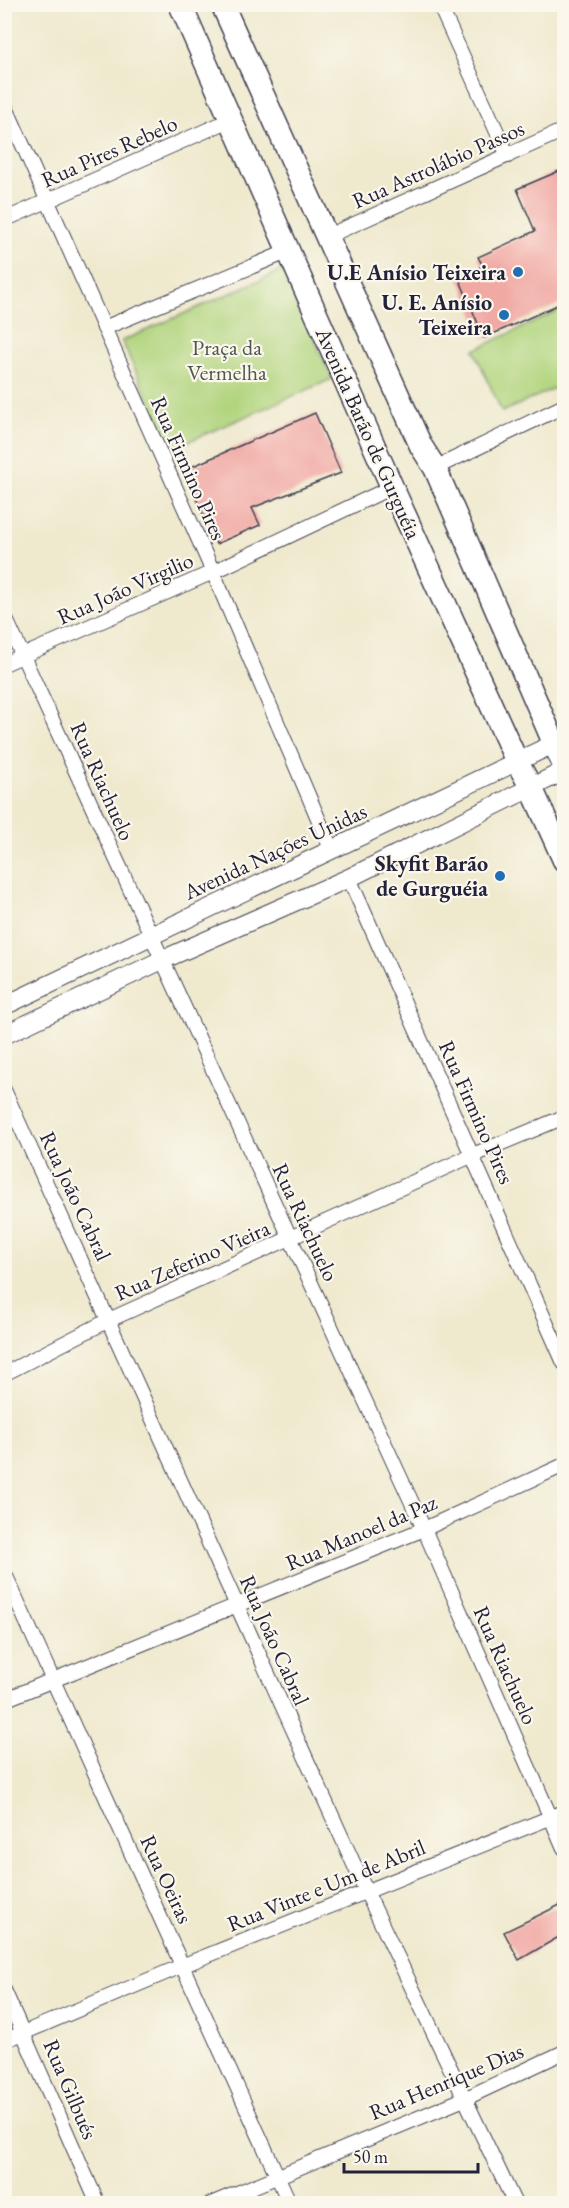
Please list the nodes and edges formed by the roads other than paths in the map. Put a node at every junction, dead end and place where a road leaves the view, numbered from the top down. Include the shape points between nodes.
1 (180, 4) edge
2 (222, 4) edge
3 (439, 4) edge
4 (4, 104) edge
5 (230, 120) junction
6 (564, 130) edge
7 (508, 156) junction
8 (48, 201) junction
9 (4, 220) edge
10 (328, 236) junction
11 (289, 250) junction
12 (104, 328) junction
13 (564, 406) edge
14 (435, 468) junction
15 (392, 487) junction
16 (213, 572) junction
17 (4, 615) edge
18 (23, 656) junction
19 (4, 664) edge
20 (559, 741) edge
21 (517, 762) junction
22 (564, 766) edge
23 (564, 771) edge
24 (531, 787) junction
25 (332, 851) junction
26 (564, 860) edge
27 (349, 878) junction
28 (150, 936) junction
29 (162, 960) junction
30 (4, 1006) edge
31 (4, 1035) edge
32 (4, 1090) edge
33 (564, 1117) edge
34 (473, 1155) junction
35 (291, 1239) junction
36 (109, 1320) junction
37 (564, 1363) edge
38 (4, 1374) edge
39 (564, 1465) edge
40 (424, 1529) junction
41 (4, 1572) edge
42 (237, 1605) junction
43 (53, 1680) junction
44 (4, 1700) edge
45 (564, 1812) edge
46 (550, 1818) junction
47 (564, 1848) edge
48 (366, 1891) junction
49 (184, 1965) junction
50 (4, 1990) edge
51 (25, 2033) junction
52 (4, 2041) edge
53 (564, 2052) edge
54 (464, 2099) junction
55 (277, 2175) junction
56 (98, 2204) edge
57 (211, 2204) edge
58 (290, 2204) edge
59 (515, 2204) edge

1 - 5 main road, Avenida Barão de Gurguéia
2 - 10 main road, Avenida Barão de Gurguéia
3 - 7 street
4 - 8 street, Rua Firmino Pires
5 - 8 street, Rua Pires Rebelo
5 - 11 main road, Avenida Barão de Gurguéia
6 - 7 street, Rua Astrolábio Passos
7 - 10 street, Rua Astrolábio Passos
8 - 9 street, Rua Pires Rebelo
8 - 12 street, Rua Firmino Pires
10 - 14 main road, Avenida Barão de Gurguéia
11 - 12 street
11 - 15 main road, Avenida Barão de Gurguéia
12 - 16 street, Rua Firmino Pires
13 - 14 street
14 - 20 main road, Avenida Barão de Gurguéia
15 - 16 street, Rua João Virgilio
15 - 21 main road, Avenida Barão de Gurguéia
16 - 18 street, Rua João Virgilio
16 - 25 street, Rua Firmino Pires
17 - 18 street, Rua Riachuelo
18 - 19 street, Rua João Virgilio
18 - 28 street, Rua Riachuelo
20 - 21 street, Avenida Nações Unidas
20 - 22 main road, Avenida Barão de Gurguéia
21 - 24 main road, Avenida Barão de Gurguéia
21 - 25 street, Avenida Nações Unidas
23 - 24 street
24 - 26 main road, Avenida Barão de Gurguéia
24 - 27 street
25 - 28 street, Avenida Nações Unidas
27 - 29 street
27 - 34 street, Rua Firmino Pires
28 - 29 street, Rua Riachuelo
28 - 30 street, Avenida Nações Unidas
29 - 31 street
29 - 35 street, Rua Riachuelo
32 - 36 street, Rua João Cabral
33 - 34 street, Rua Zeferino Vieira
34 - 35 street, Rua Zeferino Vieira
34 - 37 street, Rua Firmino Pires
35 - 36 street, Rua Zeferino Vieira
35 - 40 street, Rua Riachuelo
36 - 38 street, Rua Zeferino Vieira
36 - 42 street, Rua João Cabral
39 - 40 street, Rua Manoel da Paz
40 - 42 street, Rua Manoel da Paz
40 - 46 street, Rua Riachuelo
41 - 43 street, Rua Oeiras
42 - 43 street, Rua Manoel da Paz
42 - 48 street, Rua João Cabral
43 - 44 street, Rua Manoel da Paz
43 - 49 street, Rua Oeiras
45 - 46 street, Rua Vinte e Um de Abril
46 - 47 street, Rua Riachuelo
46 - 48 street, Rua Vinte e Um de Abril
48 - 49 street, Rua Vinte e Um de Abril
48 - 54 street, Rua João Cabral
49 - 51 street, Rua Vinte e Um de Abril
49 - 55 street, Rua Oeiras
50 - 51 street, Rua Gilbués
51 - 52 street, Rua Vinte e Um de Abril
51 - 56 street, Rua Gilbués
53 - 54 street, Rua Henrique Dias
54 - 55 street, Rua Henrique Dias
54 - 59 street, Rua João Cabral
55 - 57 street, Rua Henrique Dias
55 - 58 street, Rua Oeiras

